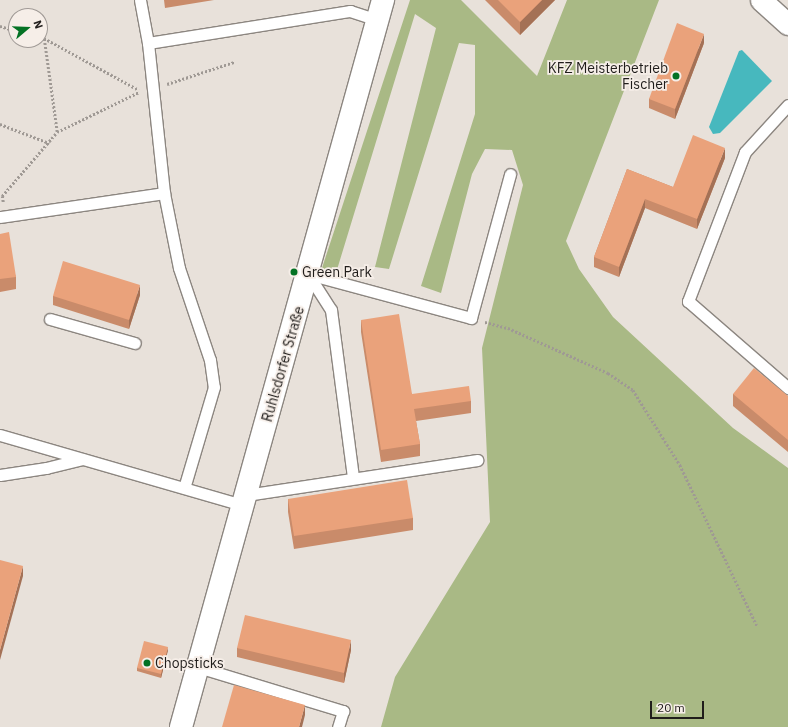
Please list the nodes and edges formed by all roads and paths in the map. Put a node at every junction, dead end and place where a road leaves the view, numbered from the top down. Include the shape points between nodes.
1 (140, 0) edge
2 (761, 0) edge
3 (380, 10) edge
4 (788, 24) edge
5 (48, 40) edge
6 (148, 43) junction
7 (45, 48) edge
8 (141, 92) dead end
9 (788, 105) edge
10 (0, 124) edge
11 (50, 143) junction
12 (510, 174) dead end
13 (164, 193) junction
14 (2, 217) edge
15 (308, 274) junction
16 (471, 318) junction
17 (50, 319) dead end
18 (135, 343) dead end
19 (788, 388) edge
20 (0, 435) edge
21 (82, 459) junction
22 (477, 460) dead end
23 (0, 475) edge
24 (353, 478) junction
25 (184, 488) junction
26 (245, 500) junction
27 (757, 626) dead end
28 (198, 667) junction
29 (181, 727) edge
30 (338, 727) edge

1 - 6 lane
2 - 4 street
3 - 6 lane via 350,11
3 - 15 street, Ruhlsdorfer Straße
5 - 8 path
6 - 13 lane
7 - 11 path via 56,132
9 - 19 lane via 744,152 688,301
10 - 11 path
11 - 14 path via 2,196
12 - 16 lane
13 - 14 lane
13 - 25 lane via 178,268 210,360 214,387
15 - 16 lane
15 - 24 lane via 331,310
15 - 26 street, Ruhlsdorfer Straße
16 - 27 path via 508,328 608,373 633,390 680,465
17 - 18 lane
20 - 21 lane
21 - 23 lane
21 - 25 lane
22 - 24 lane
24 - 26 lane
25 - 26 lane
26 - 28 street, Ruhlsdorfer Straße
28 - 29 street, Ruhlsdorfer Straße
28 - 30 lane via 343,711

